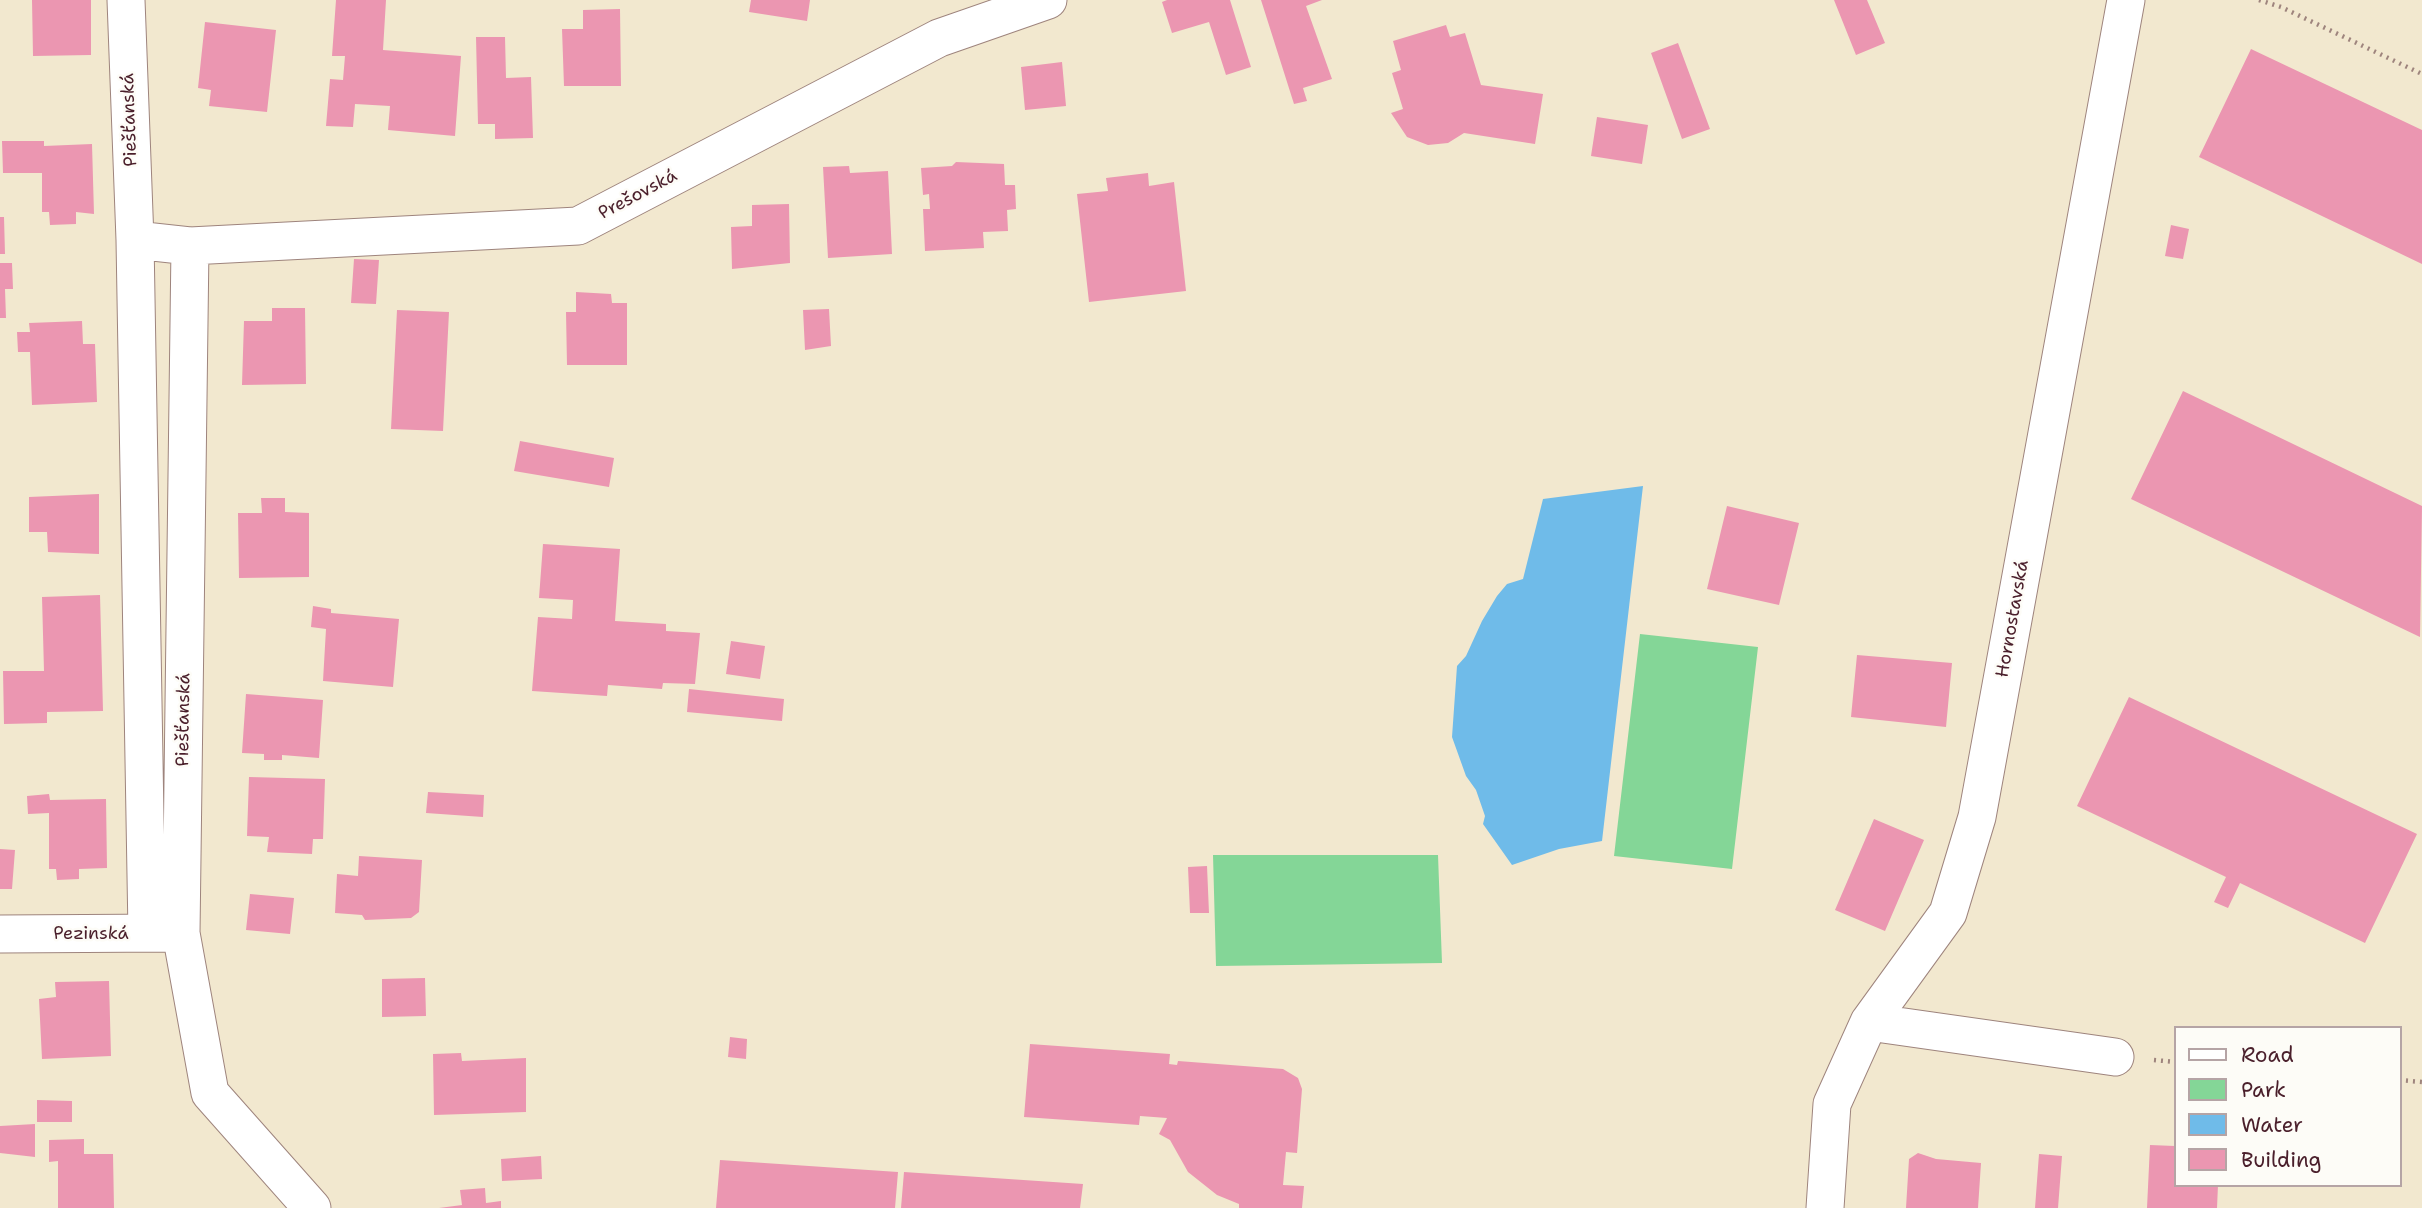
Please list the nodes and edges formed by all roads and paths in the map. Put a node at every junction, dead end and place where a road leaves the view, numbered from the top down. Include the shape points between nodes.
1 (126, 0) edge
2 (1048, 0) edge
3 (2126, 0) edge
4 (2259, 0) edge
5 (2422, 74) edge
6 (135, 240) junction
7 (190, 246) junction
8 (164, 933) junction
9 (0, 934) edge
10 (1870, 1022) junction
11 (2115, 1057) dead end
12 (2401, 1080) edge
13 (2422, 1082) edge
14 (312, 1208) edge
15 (1825, 1208) edge

1 - 6 street, Piešťanská
2 - 7 street, Prešovská via 939,38 578,226
3 - 10 street, Hornostavská via 1977,817 1948,913
4 - 5 path
6 - 7 street
6 - 8 street, Piešťanská
7 - 8 street, Piešťanská
8 - 9 street, Pezinská
8 - 14 street, Piešťanská via 210,1093
10 - 11 street
10 - 15 street, Hornostavská via 1832,1104
12 - 13 path

